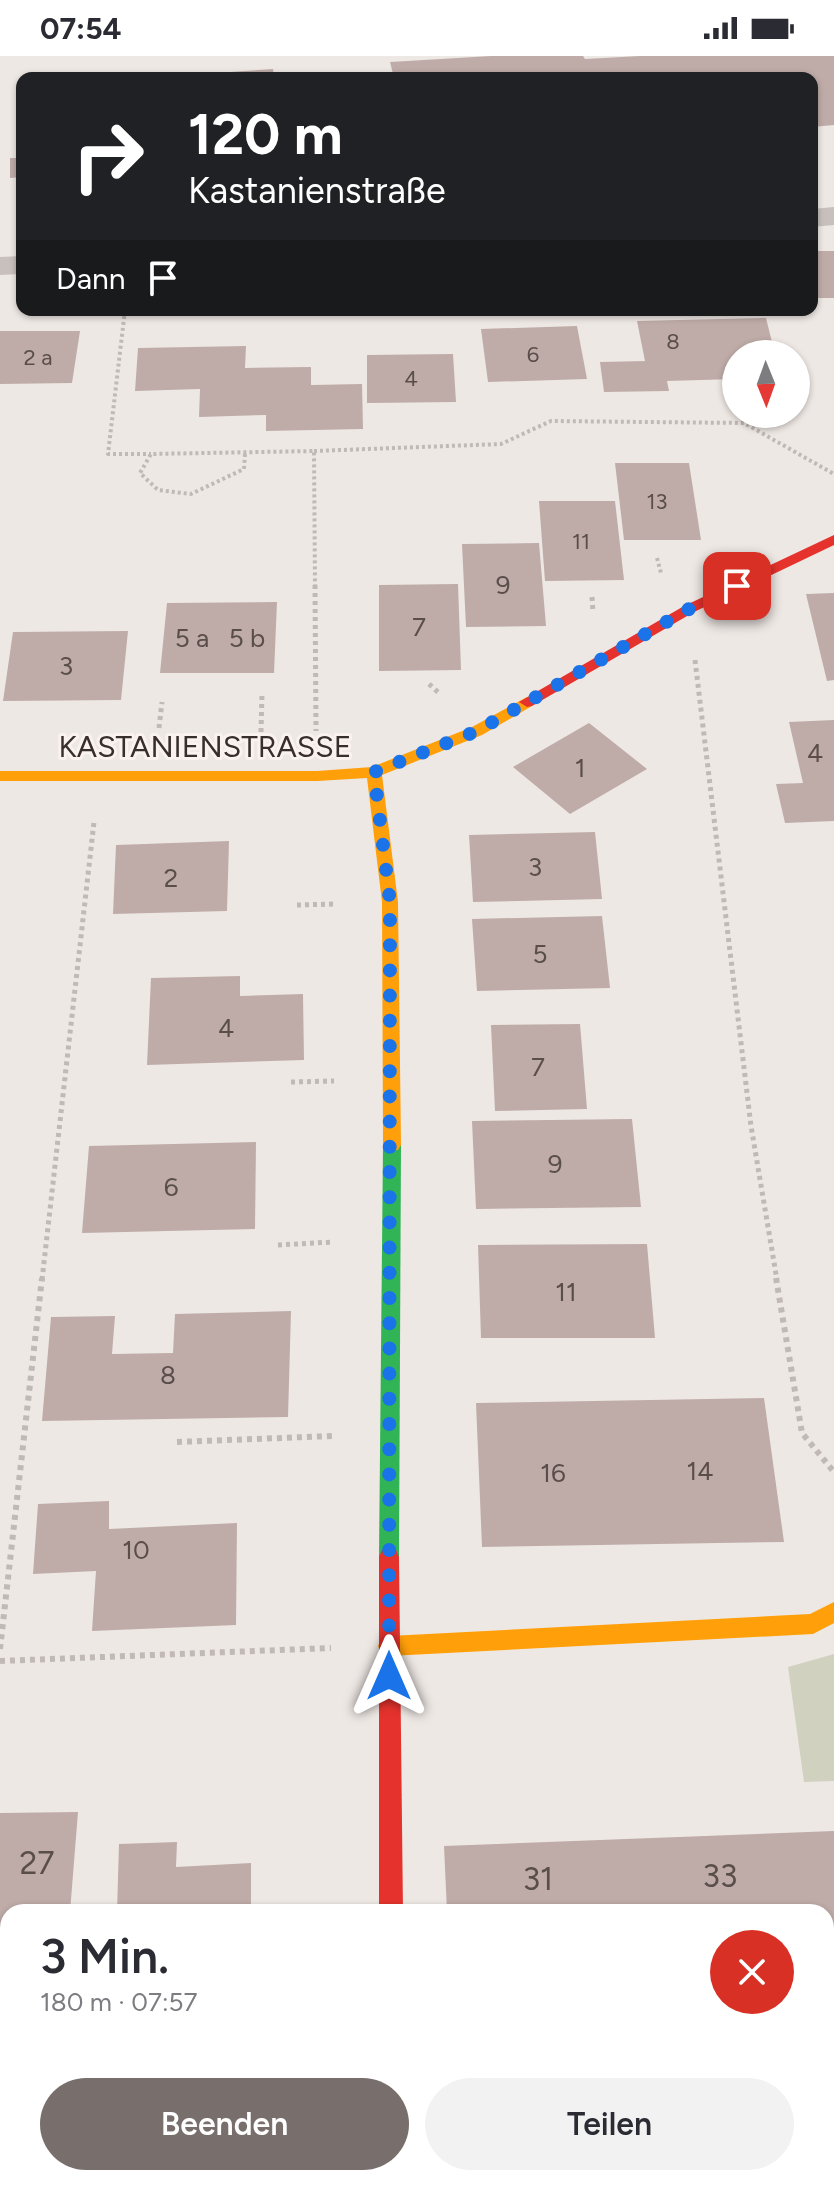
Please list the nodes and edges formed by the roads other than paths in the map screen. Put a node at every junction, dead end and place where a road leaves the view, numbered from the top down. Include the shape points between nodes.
1 (834, 539) edge
2 (374, 772) junction
3 (0, 776) edge
4 (834, 1612) edge
5 (389, 1646) junction
6 (391, 1904) edge

1 - 2 street, KASTANIENSTRASSE via 689,609 477,731
2 - 3 street, KASTANIENSTRASSE
2 - 5 street via 390,902
4 - 5 street via 813,1624
5 - 6 street

